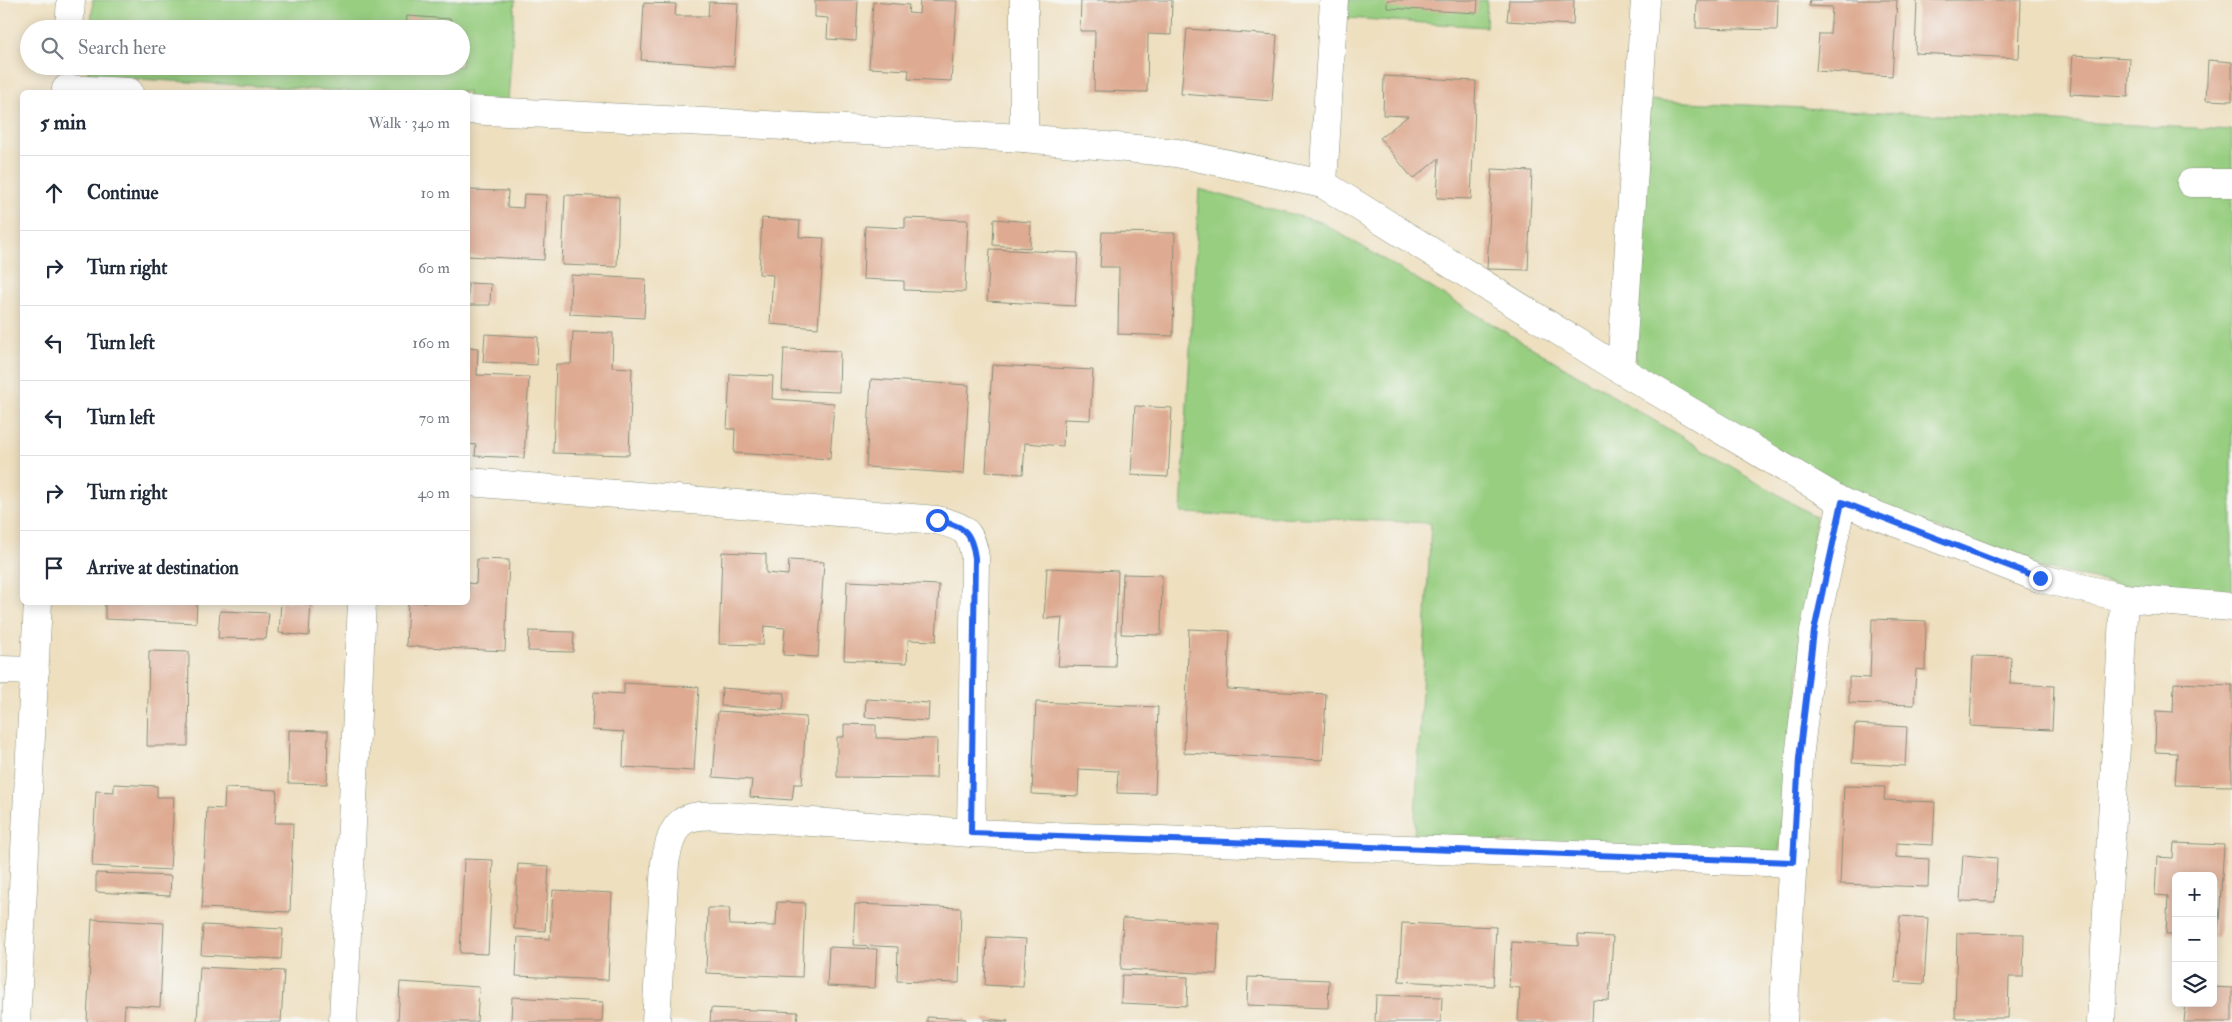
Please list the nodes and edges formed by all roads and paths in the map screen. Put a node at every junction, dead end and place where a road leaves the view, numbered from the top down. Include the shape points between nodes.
1 (71, 0) edge
2 (1024, 0) edge
3 (1334, 0) edge
4 (1645, 0) edge
5 (70, 20) edge
6 (66, 83) edge
7 (116, 90) edge
8 (470, 110) edge
9 (1024, 138) junction
10 (2191, 182) dead end
11 (2232, 183) edge
12 (1323, 184) junction
13 (1621, 370) junction
14 (470, 482) edge
15 (1842, 502) junction
16 (2124, 598) junction
17 (38, 605) edge
18 (362, 605) edge
19 (2232, 607) edge
20 (0, 670) edge
21 (35, 671) junction
22 (971, 833) junction
23 (1793, 862) junction
24 (16, 1022) edge
25 (343, 1022) edge
26 (656, 1022) edge
27 (1783, 1022) edge
28 (2101, 1022) edge

1 - 5 street
2 - 9 street
3 - 12 street
4 - 13 street
6 - 7 street
8 - 9 street
9 - 12 street via 1177,153
10 - 11 street
12 - 13 street
13 - 15 street
14 - 22 street via 937,520 961,527 972,540 975,558
15 - 16 street via 2040,578
15 - 23 street via 1814,631 1799,758
16 - 19 street
16 - 28 street
17 - 21 street
18 - 25 street
20 - 21 street
21 - 24 street
22 - 23 street
22 - 26 street via 705,815 682,822 669,838 665,863
23 - 27 street

